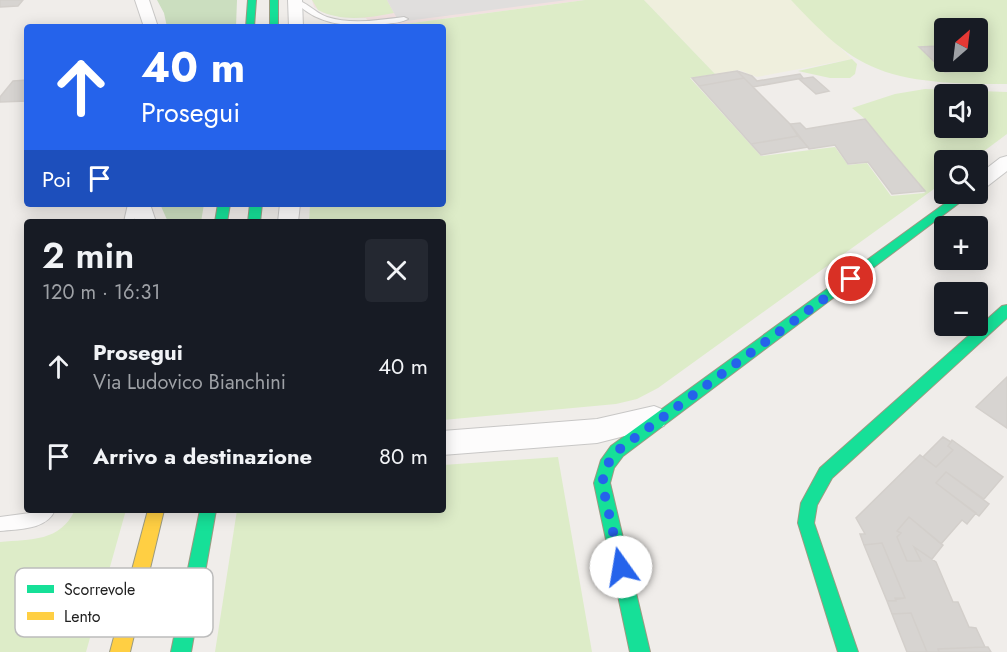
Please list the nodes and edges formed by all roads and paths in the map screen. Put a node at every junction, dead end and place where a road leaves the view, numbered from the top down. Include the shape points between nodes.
1 (142, 0) edge
2 (252, 0) edge
3 (274, 0) edge
4 (296, 0) edge
5 (404, 19) dead end
6 (376, 22) junction
7 (150, 24) edge
8 (250, 24) edge
9 (274, 24) edge
10 (296, 24) edge
11 (366, 24) edge
12 (1007, 162) edge
13 (988, 176) edge
14 (951, 204) edge
15 (1007, 310) edge
16 (665, 416) junction
17 (446, 443) edge
18 (44, 513) edge
19 (155, 513) edge
20 (207, 513) edge
21 (0, 524) edge
22 (141, 568) edge
23 (197, 568) edge
24 (124, 637) edge
25 (184, 637) edge
26 (120, 652) edge
27 (181, 652) edge
28 (640, 652) edge
29 (848, 652) edge

1 - 7 street
2 - 8 street
3 - 9 street
4 - 6 lane via 308,12 325,19
4 - 10 street
5 - 6 lane
6 - 11 lane
12 - 13 street
14 - 16 street
15 - 29 street via 826,473 809,503 806,523
16 - 17 street via 597,431
16 - 28 street via 617,451 607,465 602,483
18 - 21 lane via 33,520
19 - 22 street
20 - 23 street
24 - 26 street
25 - 27 street

